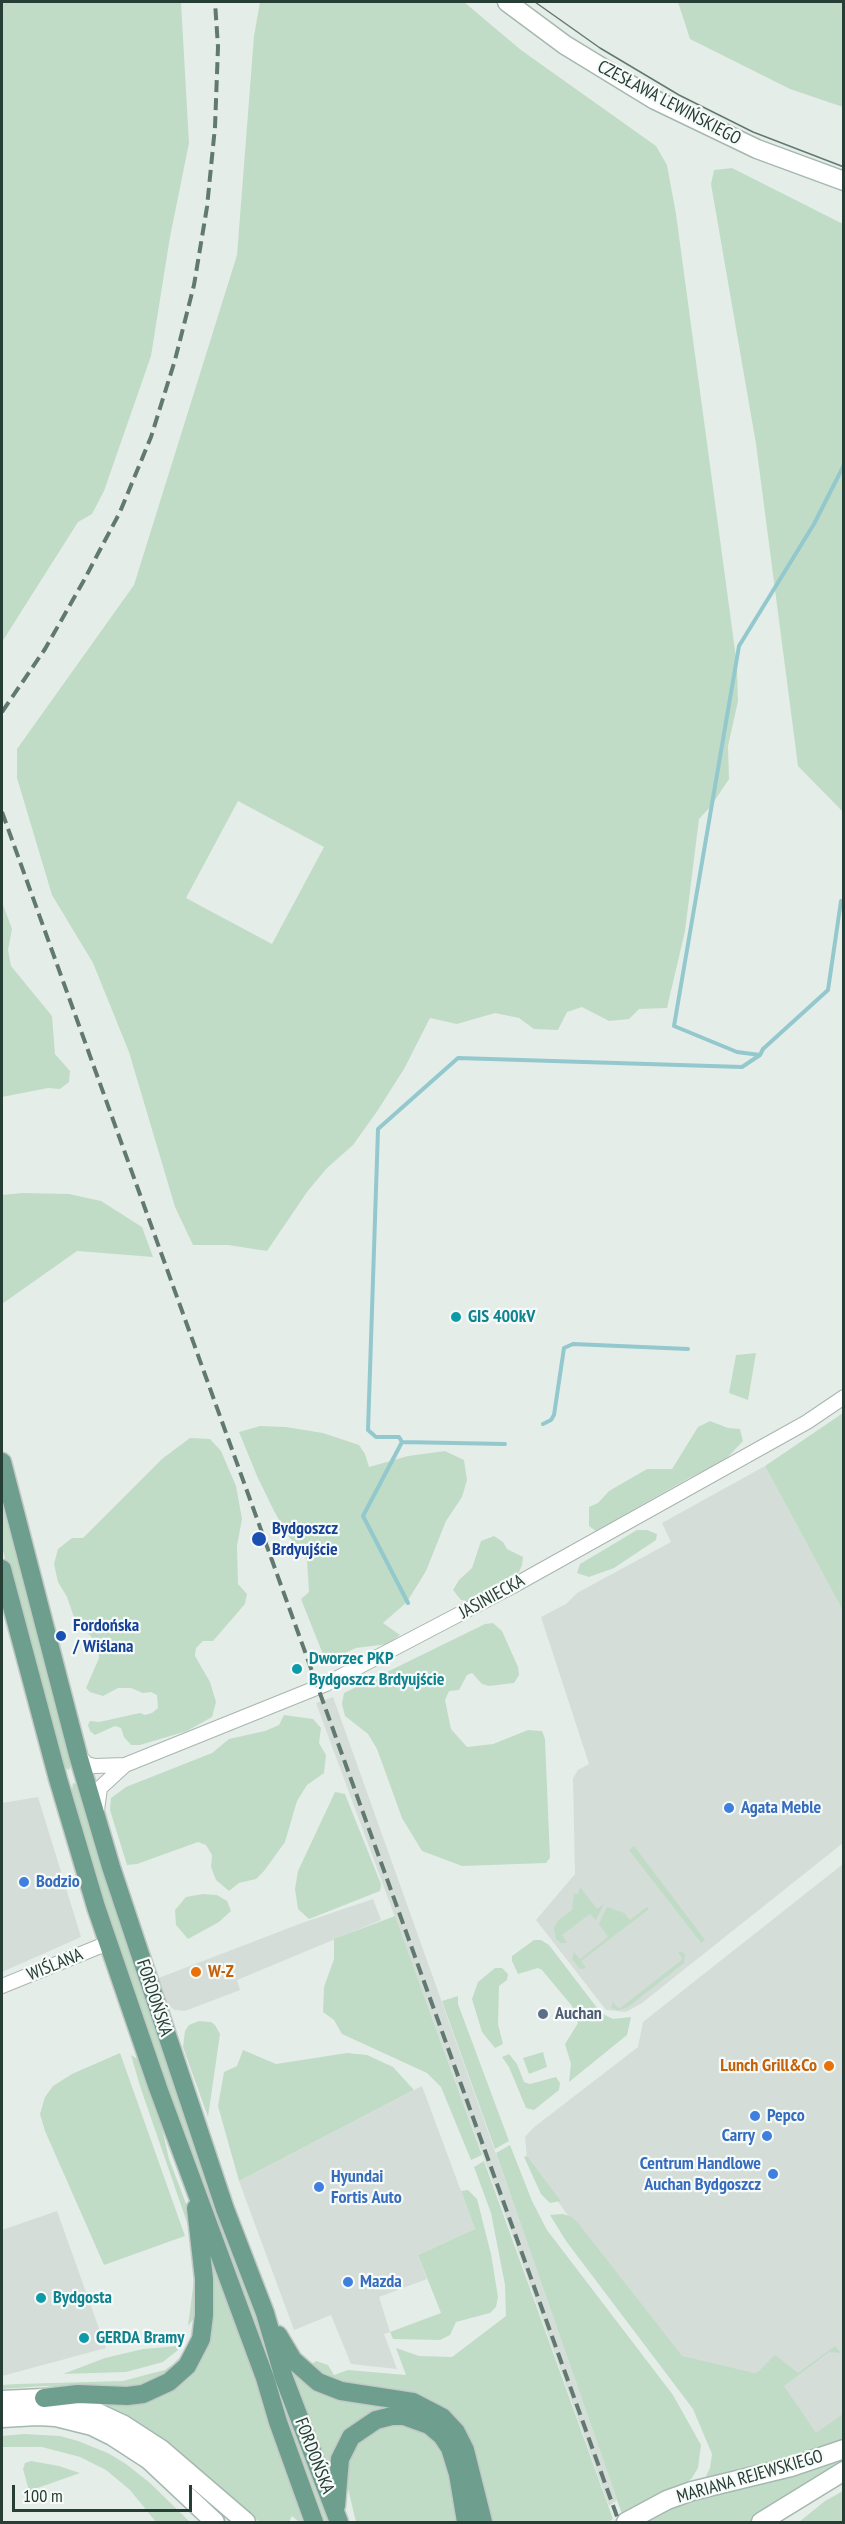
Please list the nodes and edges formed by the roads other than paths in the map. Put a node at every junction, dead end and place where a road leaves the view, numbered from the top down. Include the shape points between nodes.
1 (507, 2) edge
2 (843, 181) edge
3 (843, 1397) edge
4 (2, 1462) edge
5 (2, 1569) edge
6 (78, 1755) junction
7 (125, 1765) junction
8 (99, 1826) junction
9 (108, 1943) junction
10 (2, 1986) edge
11 (195, 2189) junction
12 (265, 2313) junction
13 (44, 2398) junction
14 (2, 2400) edge
15 (2, 2418) edge
16 (843, 2449) edge
17 (843, 2471) edge
18 (338, 2518) edge
19 (215, 2523) edge
20 (246, 2523) edge
21 (314, 2523) edge
22 (466, 2523) edge
23 (483, 2523) edge
24 (626, 2523) edge
25 (761, 2523) edge

1 - 2 street, CZESŁAWA LEWIŃSKIEGO via 565,45 655,100 742,143
3 - 7 street, JASINIECKA via 807,1422 513,1586 326,1684
4 - 6 main road, FORDOŃSKA
5 - 9 main road, FORDOŃSKA via 58,1779
6 - 7 street, JASINIECKA via 94,1766
6 - 8 main road, FORDOŃSKA
7 - 8 street, JASINIECKA via 100,1788
8 - 12 main road, FORDOŃSKA via 195,2120
9 - 10 street, WIŚLANA
9 - 11 main road, FORDOŃSKA
11 - 13 main road via 205,2297 201,2339 187,2366 162,2387 143,2394
11 - 21 main road, FORDOŃSKA
12 - 18 main road, FORDOŃSKA via 280,2367
12 - 23 main road via 293,2360 318,2382 341,2391 413,2402 447,2422 465,2450
13 - 14 street
13 - 20 street via 94,2411 142,2436
15 - 19 street via 56,2417 92,2426 149,2460
16 - 24 street, MARIANA REJEWSKIEGO via 692,2491
17 - 25 street, MARIANA REJEWSKIEGO
18 - 22 main road via 339,2466 347,2443 370,2423 404,2416 429,2425 450,2448

